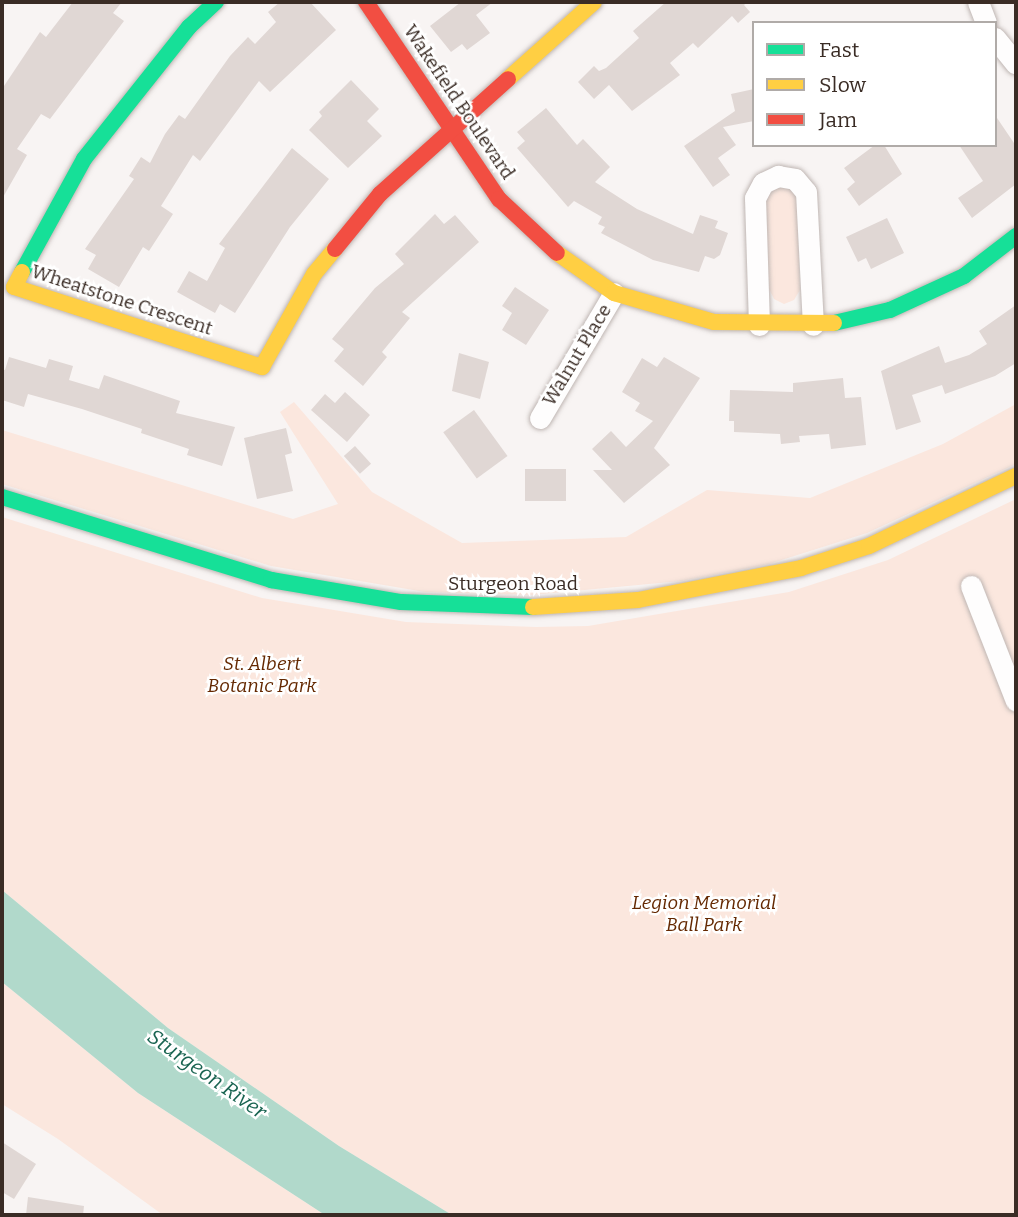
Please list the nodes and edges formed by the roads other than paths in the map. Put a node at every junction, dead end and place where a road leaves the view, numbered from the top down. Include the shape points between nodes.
1 (216, 2) edge
2 (366, 2) edge
3 (594, 2) edge
4 (978, 2) edge
5 (985, 21) edge
6 (997, 40) edge
7 (1016, 64) edge
8 (451, 132) junction
9 (1016, 236) edge
10 (614, 293) junction
11 (759, 325) junction
12 (813, 325) junction
13 (540, 418) dead end
14 (1016, 476) edge
15 (2, 497) edge
16 (971, 586) dead end
17 (1016, 701) edge

1 - 8 street, Wheatstone Crescent via 189,27 84,159 14,287 261,367 314,274 380,194
2 - 8 street, Wakefield Boulevard
3 - 8 street
4 - 5 street
6 - 7 street
8 - 10 street, Wakefield Boulevard via 479,175 536,238
9 - 12 street, Wakefield Boulevard via 964,276 927,294 847,323
10 - 11 street, Wakefield Boulevard via 678,315
10 - 13 street, Walnut Place
11 - 12 street, Wakefield Boulevard
11 - 12 street via 755,198 763,183 778,176 795,179 806,192
14 - 15 street, Sturgeon Road via 869,546 801,568 638,600 509,608 401,602 271,580
16 - 17 street

